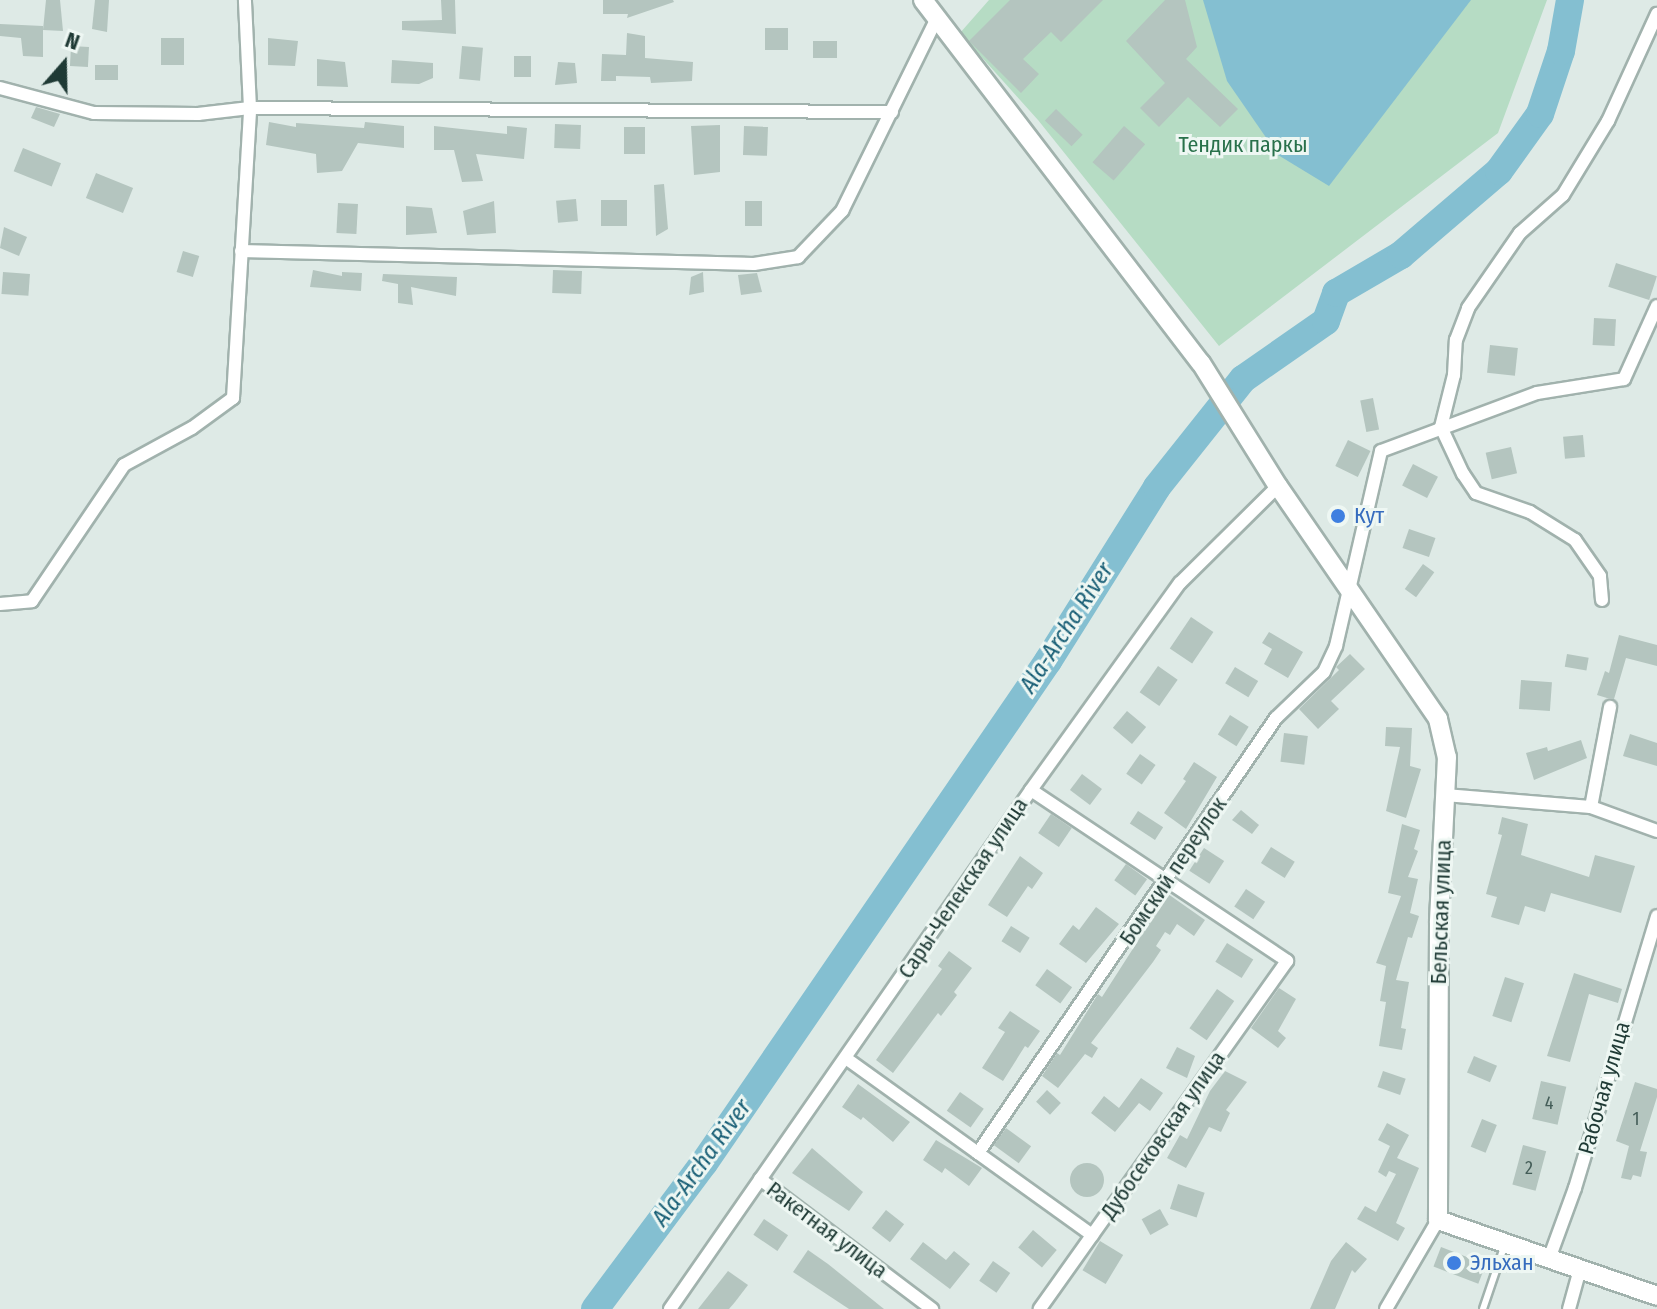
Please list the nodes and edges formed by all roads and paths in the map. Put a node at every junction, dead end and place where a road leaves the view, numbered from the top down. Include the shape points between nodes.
1 (245, 0) edge
2 (923, 0) edge
3 (1657, 14) edge
4 (937, 18) junction
5 (0, 88) edge
6 (250, 108) junction
7 (892, 112) junction
8 (241, 251) junction
9 (1657, 306) edge
10 (1441, 427) junction
11 (1278, 486) junction
12 (1348, 585) junction
13 (1602, 600) dead end
14 (0, 604) edge
15 (1610, 707) dead end
16 (1031, 790) junction
17 (1445, 795) junction
18 (1591, 807) junction
19 (1657, 831) edge
20 (1167, 881) junction
21 (1657, 916) edge
22 (847, 1059) junction
23 (978, 1153) junction
24 (760, 1179) junction
25 (1438, 1220) junction
26 (1092, 1235) junction
27 (1505, 1243) junction
28 (1549, 1259) junction
29 (1580, 1269) junction
30 (1657, 1296) edge
31 (670, 1309) edge
32 (932, 1309) edge
33 (1040, 1309) edge
34 (1386, 1309) edge
35 (1483, 1309) edge
36 (1569, 1309) edge

1 - 6 street
2 - 4 street, Бельская улица
3 - 10 street via 1608,121 1563,195 1520,233 1468,308 1456,340
4 - 7 street
4 - 11 street, Бельская улица via 1201,363
5 - 6 street via 94,113 198,114
6 - 7 street
6 - 8 street
7 - 8 street via 842,211 798,257 754,264
8 - 14 street via 233,398 192,428 124,465 32,601
9 - 10 street via 1624,379 1537,393
10 - 12 street, Бомский переулок via 1381,451
10 - 13 street via 1476,493 1530,512 1575,540 1600,576
11 - 12 street, Бельская улица
11 - 16 street, Сары-Челекская улица via 1180,583
12 - 17 street, Бельская улица via 1438,719 1447,757
12 - 20 street, Бомский переулок via 1336,646 1324,672 1276,718
15 - 18 street
16 - 20 street
16 - 22 street, Сары-Челекская улица
17 - 18 street
17 - 25 street, Бельская улица
18 - 19 street
20 - 23 street, Бомский переулок
20 - 26 street, Дубосековская улица via 1287,961
21 - 28 street, Рабочая улица
22 - 23 street
22 - 24 street, Сары-Челекская улица
23 - 26 street
24 - 31 street, Сары-Челекская улица
24 - 32 street, Ракетная улица
25 - 27 street
25 - 34 street
26 - 33 street, Дубосековская улица
27 - 28 street
27 - 35 lane
28 - 29 street
29 - 30 street
29 - 36 street

